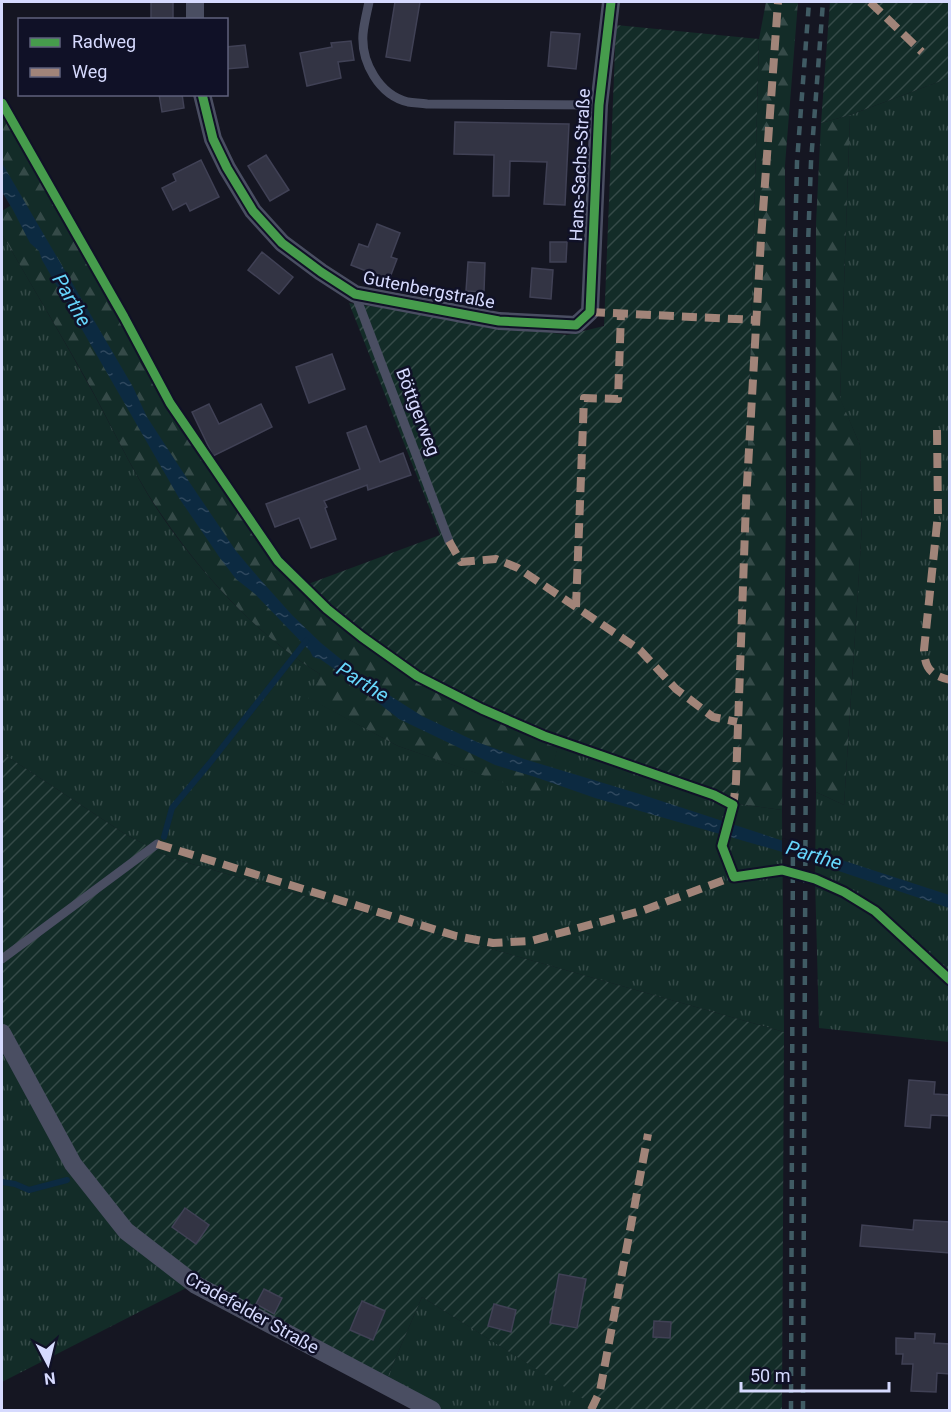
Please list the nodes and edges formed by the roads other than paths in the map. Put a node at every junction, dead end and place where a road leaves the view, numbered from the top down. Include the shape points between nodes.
1 (195, 2) edge
2 (369, 2) edge
3 (611, 2) edge
4 (195, 18) edge
5 (202, 96) edge
6 (599, 105) junction
7 (356, 294) junction
8 (576, 325) joint
9 (449, 541) dead end
10 (157, 844) dead end
11 (2, 959) edge
12 (2, 1033) edge
13 (432, 1410) edge

1 - 4 street
2 - 6 lane via 363,36 369,69 392,95 407,102
3 - 6 street, Hans-Sachs-Straße
5 - 7 street, Gutenbergstraße via 213,139 253,211 282,243
6 - 8 street, Hans-Sachs-Straße via 590,312
7 - 8 street, Gutenbergstraße via 499,321
7 - 9 lane, Böttgerweg
10 - 11 lane
12 - 13 street, Cradefelder Straße via 73,1164 126,1232 196,1285

